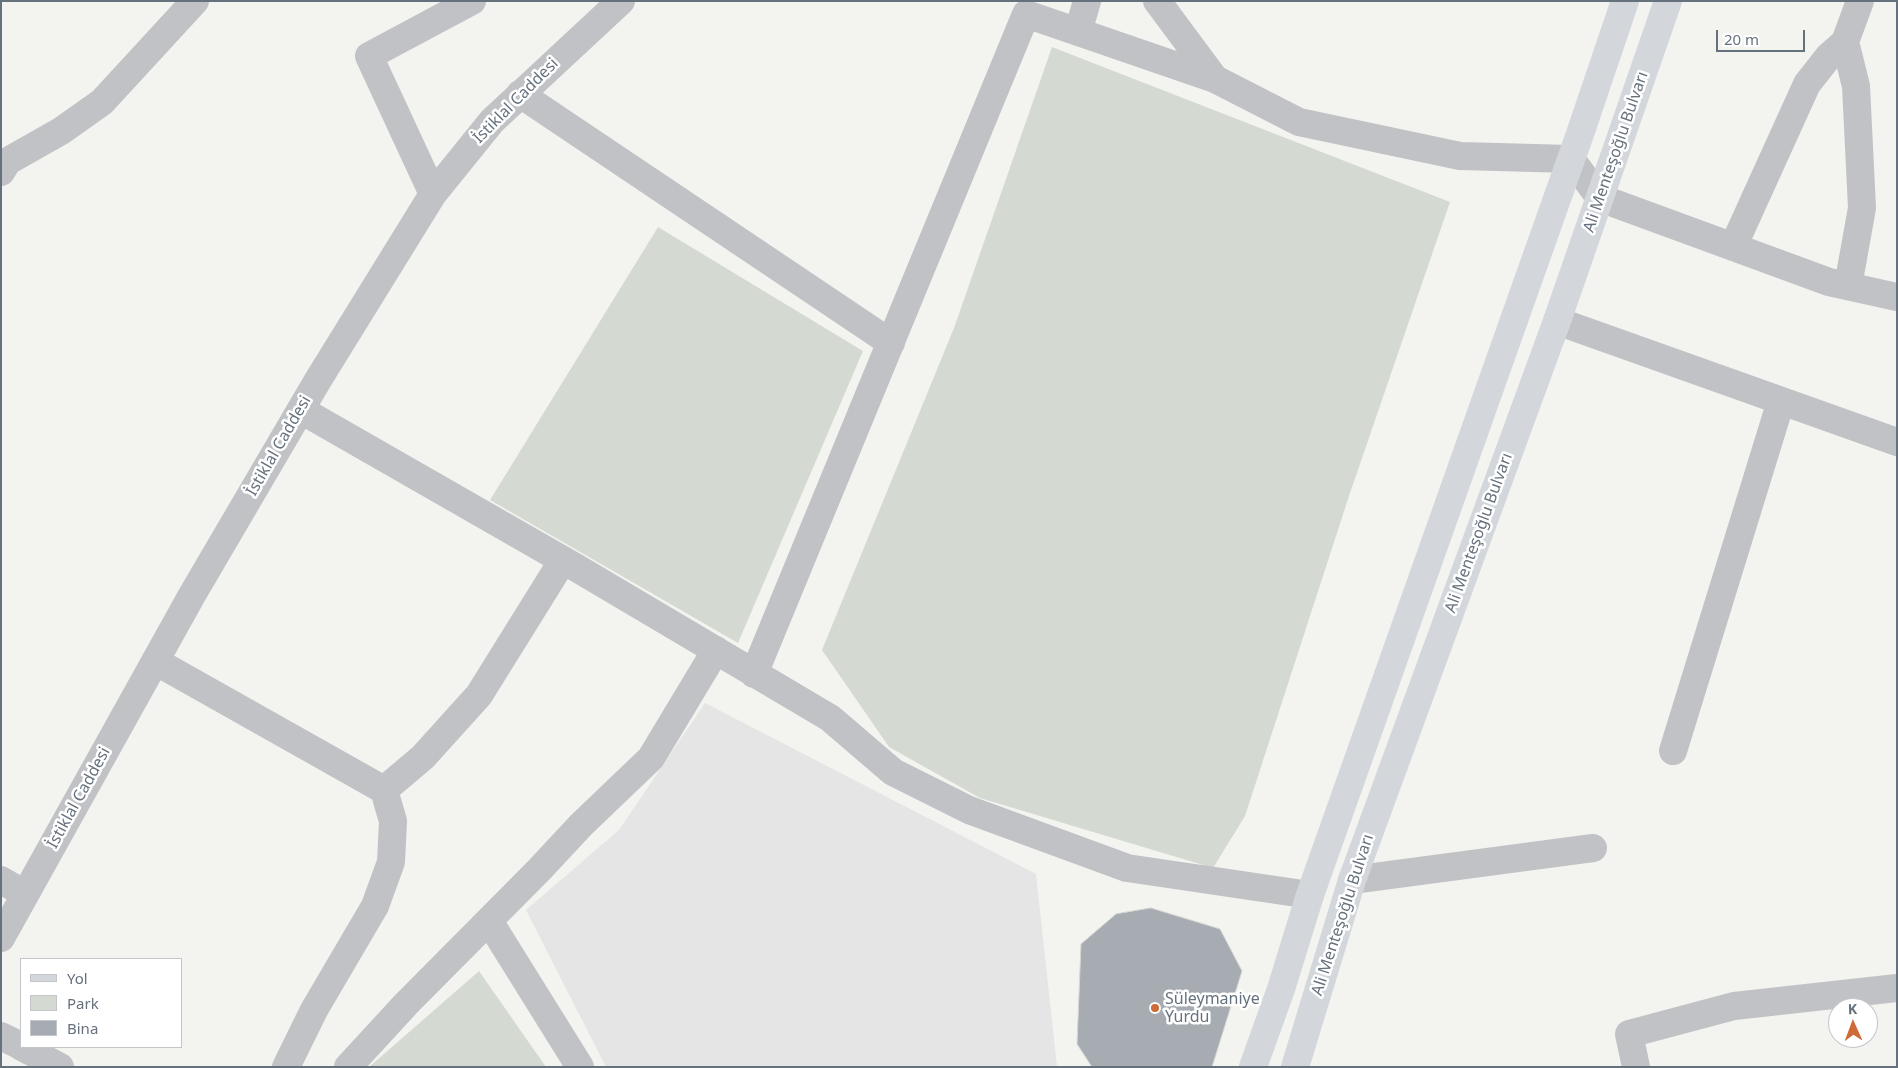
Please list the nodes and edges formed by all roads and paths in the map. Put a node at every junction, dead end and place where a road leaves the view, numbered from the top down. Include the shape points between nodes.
1 (195, 1) edge
2 (472, 1) edge
3 (621, 1) edge
4 (1087, 1) edge
5 (1157, 1) edge
6 (1625, 1) edge
7 (1668, 1) edge
8 (1860, 1) edge
9 (1078, 32) junction
10 (1846, 42) junction
11 (1215, 79) junction
12 (520, 94) junction
13 (1571, 159) junction
14 (3, 162) edge
15 (433, 194) junction
16 (1600, 198) junction
17 (1733, 246) junction
18 (1848, 286) junction
19 (1897, 297) edge
20 (1557, 321) junction
21 (891, 343) junction
22 (1781, 401) junction
23 (301, 410) junction
24 (1897, 442) edge
25 (563, 560) junction
26 (716, 650) junction
27 (155, 662) junction
28 (754, 674) junction
29 (1673, 751) dead end
30 (384, 790) junction
31 (1593, 848) dead end
32 (1, 880) edge
33 (1352, 880) junction
34 (25, 894) junction
35 (1310, 895) junction
36 (489, 921) junction
37 (1, 938) edge
38 (1897, 988) edge
39 (1, 1036) edge
40 (20, 1045) edge
41 (26, 1048) edge
42 (60, 1067) edge
43 (286, 1067) edge
44 (348, 1067) edge
45 (580, 1067) edge
46 (1253, 1067) edge
47 (1295, 1067) edge
48 (1636, 1067) edge

1 - 14 street via 102,102 61,131
2 - 15 street via 369,56
3 - 12 street, İstiklal Caddesi
4 - 9 street
5 - 11 street
6 - 13 main road
7 - 16 main road, Ali Menteşoğlu Bulvarı
8 - 10 street
9 - 11 street
9 - 21 street via 1026,14
10 - 17 street via 1829,56 1806,84
10 - 18 street via 1856,86 1862,208
11 - 13 street via 1299,122 1460,156
12 - 15 street, İstiklal Caddesi via 492,121
12 - 21 street
13 - 16 street
13 - 35 main road
15 - 23 street, İstiklal Caddesi
16 - 17 street
16 - 20 main road, Ali Menteşoğlu Bulvarı
17 - 18 street
18 - 19 street
20 - 22 street
20 - 33 main road, Ali Menteşoğlu Bulvarı
21 - 28 street
22 - 24 street
22 - 29 street
23 - 25 street
23 - 27 street, İstiklal Caddesi
25 - 26 street
25 - 30 street via 479,695 423,757
26 - 28 street
26 - 36 street via 651,758
27 - 30 street
27 - 34 street, İstiklal Caddesi
28 - 35 street via 830,718 893,772 969,810 1127,868
30 - 43 street via 393,822 391,862 375,906 314,1010
31 - 33 street
32 - 34 street
33 - 47 main road, Ali Menteşoğlu Bulvarı
34 - 37 street, İstiklal Caddesi
35 - 46 main road
36 - 44 street
36 - 45 street
38 - 48 street via 1734,1006 1629,1034
39 - 40 street
41 - 42 street

